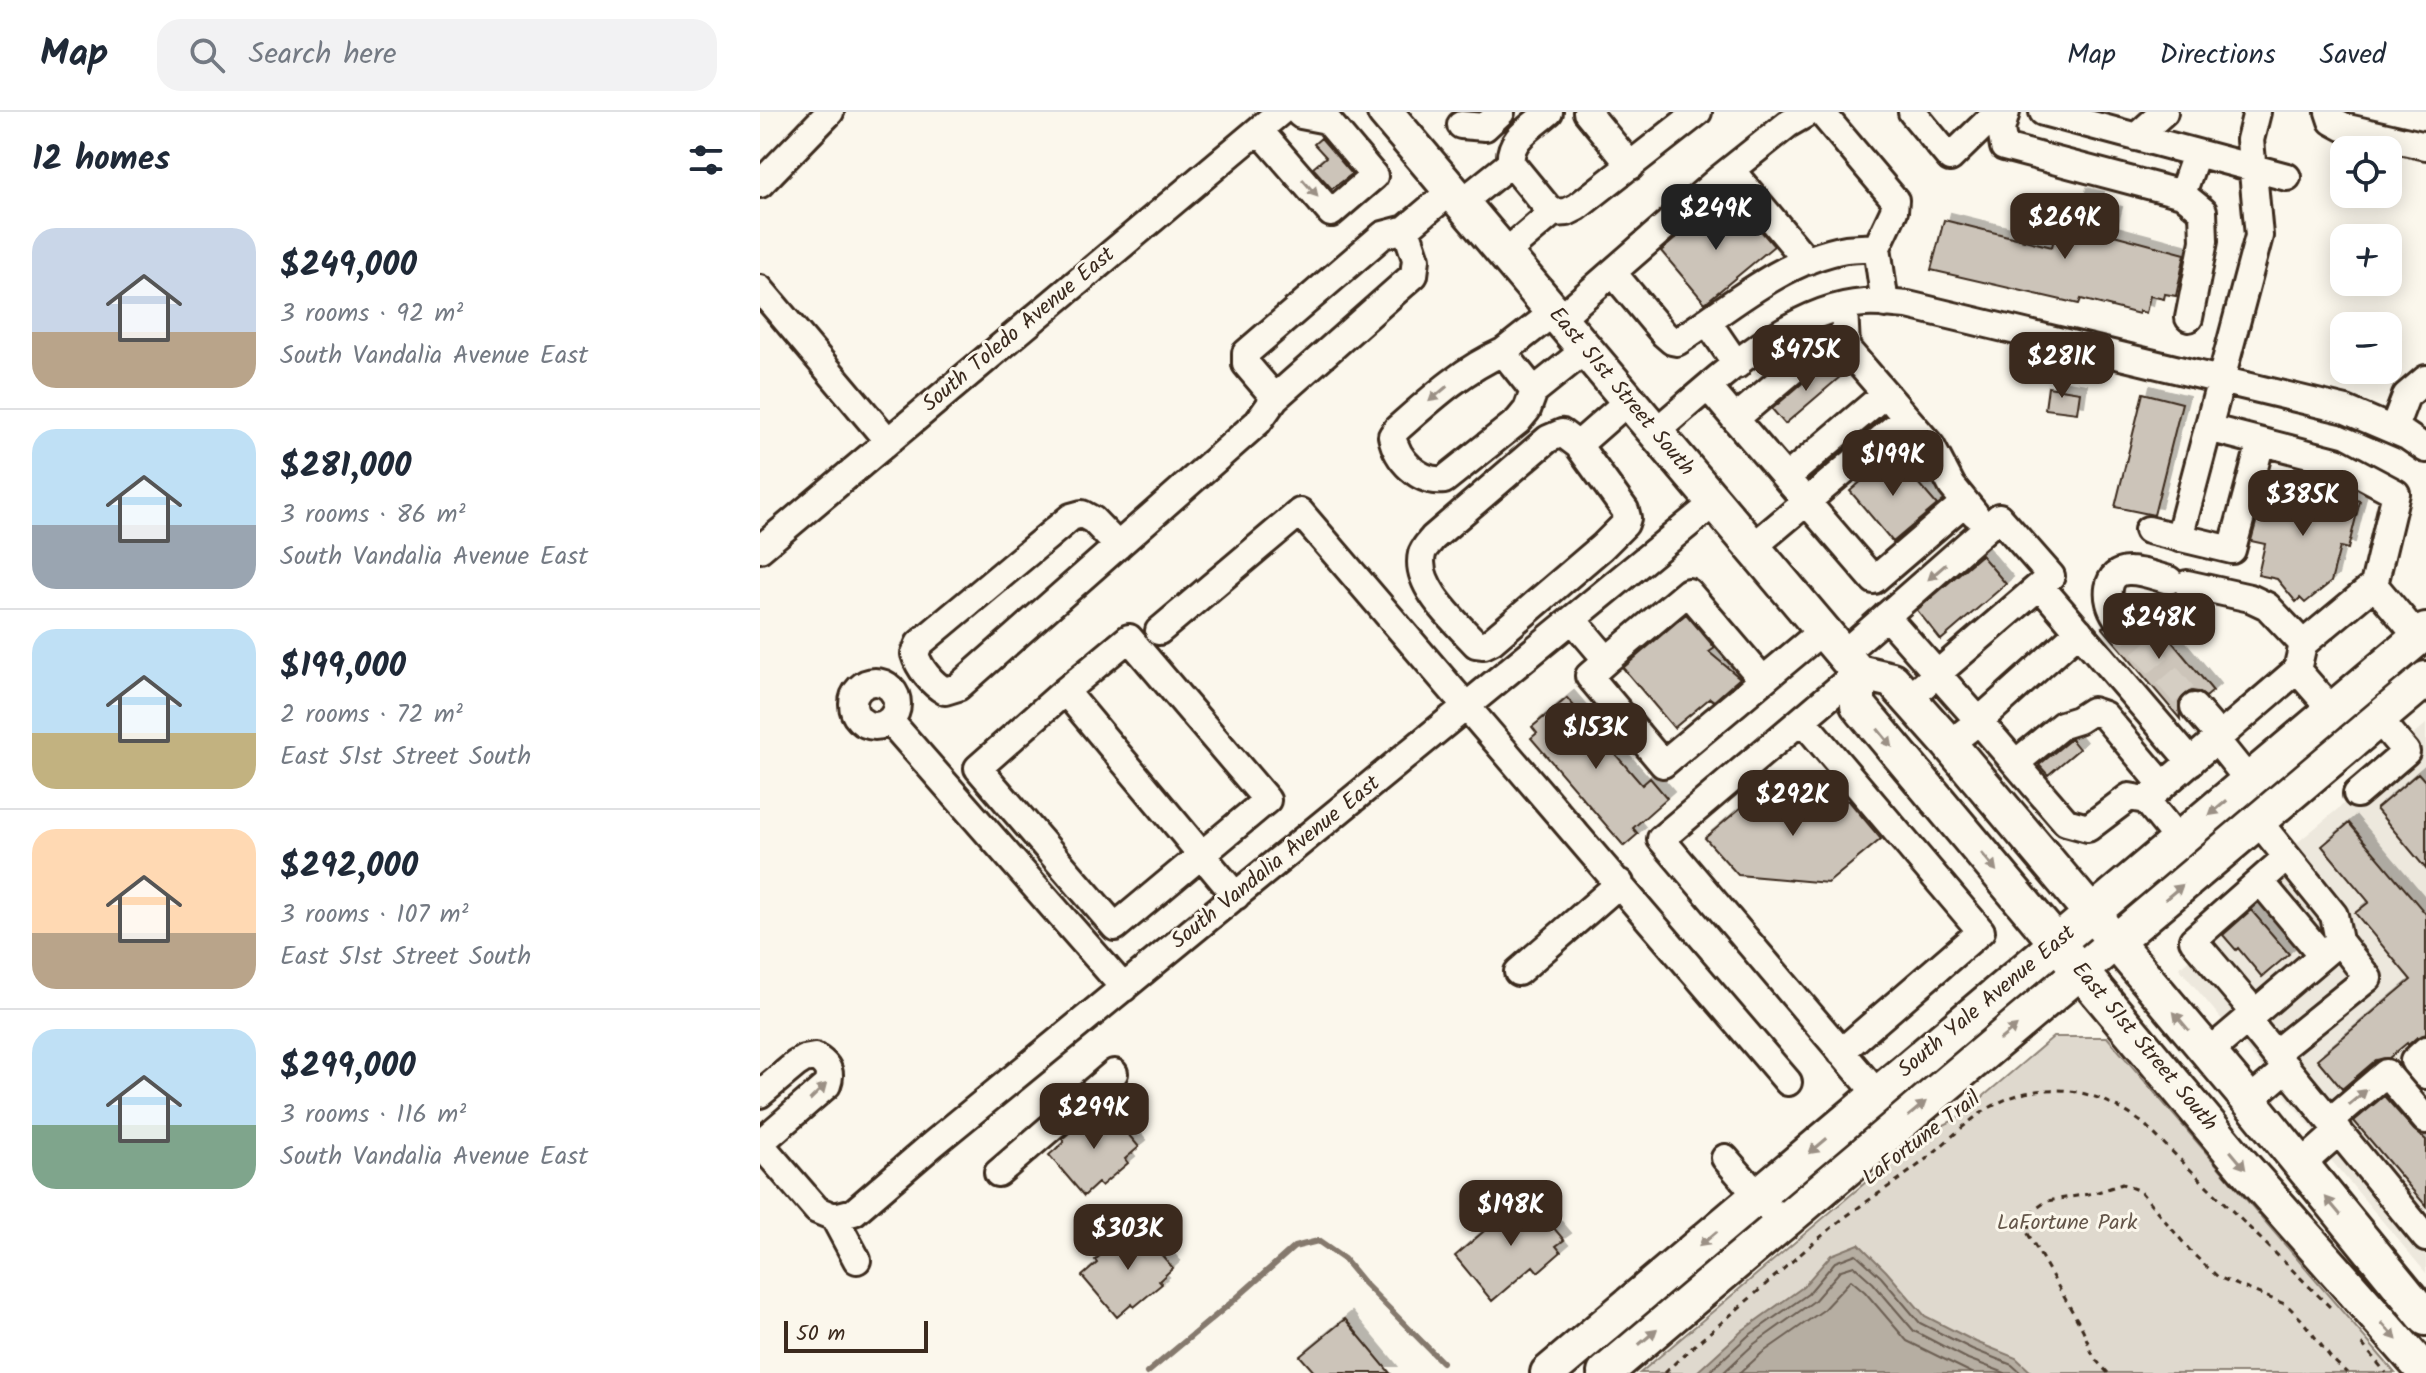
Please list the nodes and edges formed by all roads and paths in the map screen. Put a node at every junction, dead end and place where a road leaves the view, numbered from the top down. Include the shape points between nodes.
1 (830, 112) edge
2 (1280, 112) edge
3 (1298, 112) edge
4 (1385, 112) edge
5 (1501, 112) edge
6 (1549, 112) edge
7 (1587, 112) edge
8 (1698, 112) edge
9 (1809, 112) edge
10 (1821, 112) edge
11 (1912, 112) edge
12 (2043, 112) edge
13 (2164, 112) edge
14 (2257, 112) edge
15 (2329, 112) edge
16 (2073, 116) edge
17 (1992, 119) edge
18 (1461, 125) dead end
19 (1259, 130) junction
20 (2136, 137) junction
21 (2426, 146) edge
22 (2196, 154) junction
23 (1511, 163) junction
24 (1631, 166) junction
25 (2252, 168) junction
26 (1731, 170) junction
27 (2287, 177) dead end
28 (760, 184) edge
29 (2182, 194) junction
30 (1456, 197) junction
31 (1552, 213) junction
32 (1406, 229) junction
33 (1877, 247) junction
34 (1504, 254) junction
35 (1807, 261) junction
36 (1613, 273) junction
37 (760, 289) edge
38 (1885, 304) junction
39 (1844, 307) junction
40 (1556, 316) junction
41 (2189, 318) dead end
42 (1707, 321) junction
43 (1846, 348) junction
44 (1585, 350) junction
45 (1503, 352) junction
46 (1737, 365) junction
47 (2221, 379) junction
48 (2426, 379) edge
49 (1709, 388) junction
50 (1534, 391) junction
51 (1885, 394) junction
52 (1275, 398) junction
53 (1628, 401) junction
54 (1906, 418) junction
55 (1735, 419) junction
56 (2208, 428) junction
57 (2393, 430) junction
58 (1655, 432) junction
59 (888, 441) junction
60 (2261, 442) junction
61 (1578, 445) junction
62 (2426, 449) edge
63 (1786, 478) junction
64 (1715, 502) junction
65 (1807, 502) junction
66 (1965, 502) junction
67 (1987, 528) junction
68 (2148, 530) dead end
69 (2179, 538) junction
70 (1118, 546) junction
71 (1753, 547) junction
72 (760, 549) edge
73 (2374, 585) junction
74 (2040, 586) junction
75 (1543, 597) junction
76 (1886, 616) junction
77 (2116, 616) tunnel mouth
78 (1569, 623) junction
79 (1159, 631) dead end
80 (2079, 631) junction
81 (2424, 639) edge
82 (2303, 644) junction
83 (1841, 652) junction
84 (1607, 660) junction
85 (2297, 670) junction
86 (1937, 674) junction
87 (2426, 679) edge
88 (1763, 680) junction
89 (1065, 691) junction
90 (1908, 699) junction
91 (1467, 707) junction
92 (2194, 707) tunnel mouth
93 (2332, 710) junction
94 (2378, 719) junction
95 (1802, 720) junction
96 (890, 721) dead end
97 (1979, 721) junction
98 (2218, 738) junction
99 (1949, 744) junction
100 (2017, 762) junction
101 (2169, 781) junction
102 (2249, 781) junction
103 (2357, 794) dead end
104 (2258, 821) junction
105 (2179, 841) junction
106 (2287, 857) junction
107 (1195, 859) junction
108 (2260, 881) junction
109 (1620, 883) junction
110 (1229, 902) junction
111 (2091, 914) junction
112 (2115, 942) junction
113 (2057, 943) junction
114 (2331, 948) junction
115 (1518, 972) dead end
116 (2080, 972) junction
117 (1124, 988) junction
118 (2251, 1017) junction
119 (2426, 1050) edge
120 (1841, 1052) junction
121 (2208, 1053) junction
122 (2281, 1061) junction
123 (1114, 1073) dead end
124 (2426, 1075) edge
125 (1788, 1082) dead end
126 (760, 1094) edge
127 (1878, 1095) junction
128 (2249, 1101) junction
129 (2426, 1120) edge
130 (2330, 1121) junction
131 (760, 1144) edge
132 (1725, 1158) dead end
133 (2301, 1165) junction
134 (998, 1173) dead end
135 (1758, 1196) junction
136 (834, 1217) junction
137 (1782, 1224) junction
138 (2426, 1238) edge
139 (857, 1260) dead end
140 (2333, 1310) dead end
141 (2426, 1318) edge
142 (2360, 1341) dead end
143 (1548, 1373) edge
144 (1605, 1373) edge
145 (1665, 1373) edge
146 (2108, 1373) edge
147 (2347, 1373) edge
148 (2386, 1373) edge
149 (2426, 1373) edge

1 - 28 street
2 - 19 street, South Toledo Avenue East
19 -> 3 street via 1331,213 1374,176 1327,120
4 - 30 main road, East 51st Street South
5 - 18 street via 1485,127
6 - 23 street via 1514,142
7 - 24 street
8 - 24 street
9 - 26 street
10 - 33 street via 1895,200
11 - 17 street via 1950,158
12 - 16 street
13 - 20 street
14 - 25 street via 2250,140
15 - 21 street via 2343,127
16 - 20 street
17 - 29 street via 2004,147
19 - 59 street, South Toledo Avenue East
20 - 22 street
22 - 25 street
22 - 29 street
23 - 30 street
23 - 31 street
24 - 31 street via 1577,207
25 - 27 street
25 - 47 street via 2259,236
26 - 35 street
26 - 36 street
29 - 41 street via 2203,211 2204,226
30 - 32 street
30 - 34 main road, East 51st Street South
31 - 34 street
32 - 52 street via 1416,259 1414,275
32 - 52 street via 1383,235 1246,353 1246,364
33 - 35 street via 1845,249
33 - 38 street
34 - 40 main road, East 51st Street South
35 - 42 street
36 - 40 street
36 - 42 street via 1672,341
37 - 59 street
38 - 39 street
38 - 47 street via 1908,305
39 - 43 street
39 - 46 street via 1773,336
40 - 44 main road, East 51st Street South
40 - 45 street
42 - 46 street
43 - 51 street
43 - 55 street via 1820,347
44 - 50 street
44 - 53 main road, East 51st Street South
45 - 50 street
45 -> 50 street via 1457,378 1397,429 1393,444 1409,468 1423,478 1444,480 1518,421
46 - 49 street
47 - 56 street
47 - 57 street via 2346,410
48 - 57 street via 2406,396
49 - 55 street
49 - 58 street
51 - 54 street
51 - 63 street
52 - 70 street via 1258,422
53 - 58 main road, East 51st Street South
53 - 61 street
54 - 65 street
54 - 66 street via 1931,446
55 - 63 street
56 - 60 street
56 - 69 street
57 - 62 street
58 - 64 main road, East 51st Street South
59 - 72 street, South Toledo Avenue East
60 - 69 street via 2232,550
60 - 73 street via 2336,461 2396,493
61 - 75 street via 1627,518
61 - 75 street via 1562,433 1548,439 1422,553 1430,592 1476,644 1492,641
63 - 65 street
64 - 71 main road, East 51st Street South
64 - 78 street, South Vandalia Avenue East
65 - 66 street via 1874,580
65 - 71 street
66 - 67 street
67 - 74 street via 1999,517 2051,576
67 -> 76 street
68 - 69 street
70 - 70 street via 958,687 938,687 918,663 919,644 1071,517 1082,514 1093,520
71 - 83 main road, East 51st Street South
73 - 81 street
73 - 82 street
74 - 80 street
74 - 86 street
75 - 78 street
76 - 83 street
76 - 86 street
77 - 82 street via 2108,602 2110,581 2131,571 2250,598 2267,606
78 - 84 street
78 - 91 street, South Vandalia Avenue East
79 - 91 street via 1300,512
80 - 97 street
80 - 101 street
81 - 93 main road, South Yale Avenue East
82 - 85 street
83 - 88 street
83 - 90 main road, East 51st Street South via 1892,680
83 - 95 street
83 -> 113 main road, East 51st Street South via 1858,705
84 - 88 street via 1688,592
84 - 88 street via 1589,676 1663,764
85 - 93 street
85 - 98 street
86 - 90 street
86 - 97 street
87 - 94 main road, South Yale Avenue East
89 - 107 street
89 - 107 street via 1129,638 1267,800
89 - 107 street via 978,768 1115,927
90 - 99 main road, East 51st Street South
91 - 109 street
91 - 110 street, South Vandalia Avenue East
92 - 98 street
93 - 102 main road, South Yale Avenue East
94 - 103 street via 2406,752
94 - 104 main road, South Yale Avenue East
95 - 120 street via 1981,931
95 - 120 street via 1661,839
96 - 117 street
97 - 99 street
97 - 100 street
98 - 101 street
98 - 102 street
99 - 111 main road, East 51st Street South
100 - 101 street via 2066,822 2088,828 2129,797
100 - 101 street via 2062,725 2068,710 2086,695 2100,694 2112,699
101 - 105 street
102 -> 105 main road, South Yale Avenue East
104 - 106 street
112 -> 104 main road, South Yale Avenue East
105 - 111 main road, South Yale Avenue East
106 - 108 street
106 - 114 street via 2334,915
107 - 110 street
108 - 114 street
108 - 118 street via 2193,940
109 - 115 street
109 - 125 street
110 - 117 street, South Vandalia Avenue East
111 - 112 main road, East 51st Street South
111 - 113 main road, South Yale Avenue East
112 - 116 main road, South Yale Avenue East
121 -> 112 main road, East 51st Street South
113 - 116 main road, East 51st Street South
113 - 127 main road, South Yale Avenue East
114 - 118 street
114 - 122 street via 2368,978
137 -> 116 main road, South Yale Avenue East
116 -> 149 main road, East 51st Street South
117 - 136 street, South Vandalia Avenue East via 854,1212
118 - 121 street
118 - 122 street
119 - 124 street via 2414,1061
120 - 127 street
121 - 128 main road, East 51st Street South
122 - 128 street
122 - 130 street
123 - 134 street
131 -> 126 street via 827,1085 829,1072 821,1060 804,1059
127 -> 135 main road, South Yale Avenue East
128 - 133 main road, East 51st Street South
130 -> 129 street via 2386,1073
130 - 133 street
130 - 138 street
131 - 136 street via 817,1210
132 - 135 street
141 -> 133 main road, East 51st Street South
135 - 137 street
135 -> 143 main road, South Yale Avenue East
136 - 139 street
144 -> 137 main road, South Yale Avenue East
140 - 145 path, LaFortune Trail via 2128,1112 2089,1093 2029,1092 1993,1104 1841,1220
142 - 148 path
146 - 147 path via 2094,1358 2027,1232 2034,1210 2047,1201 2122,1184 2140,1191 2218,1277 2287,1305

